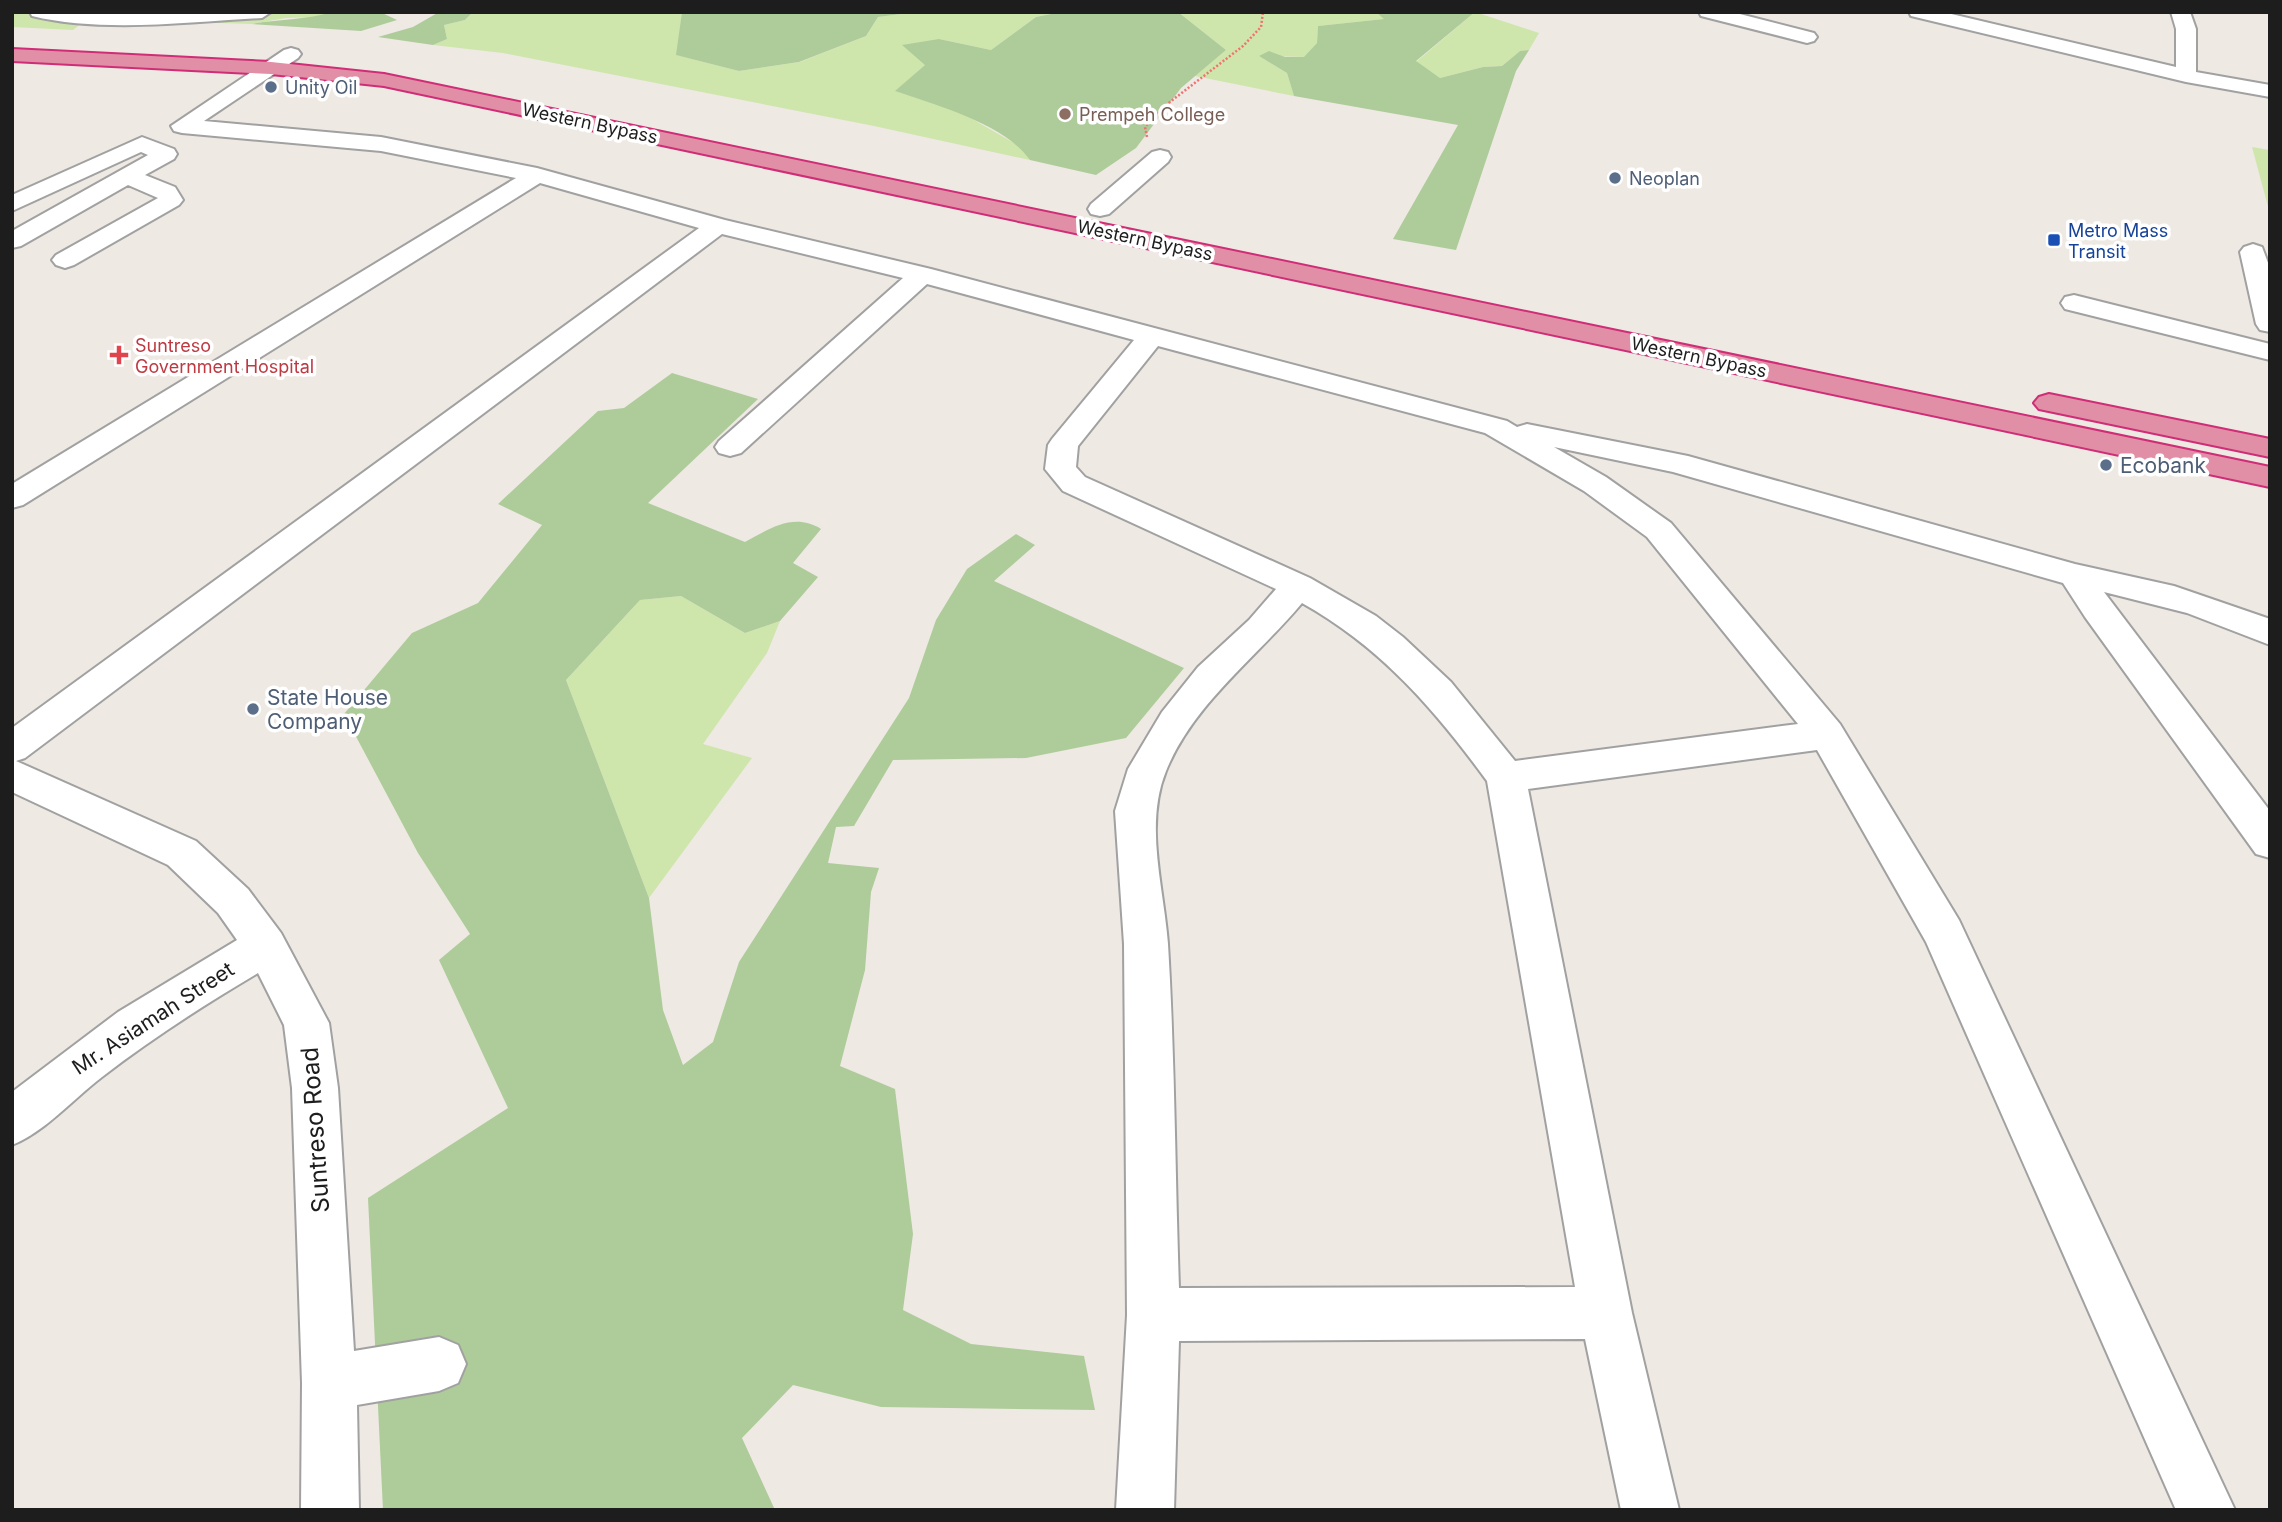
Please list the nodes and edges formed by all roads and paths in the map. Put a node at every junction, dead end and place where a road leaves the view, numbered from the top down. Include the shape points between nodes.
1 (39, 12) edge
2 (262, 12) edge
3 (1263, 12) edge
4 (1708, 12) edge
5 (1918, 12) edge
6 (2180, 12) edge
7 (1947, 15) edge
8 (1807, 37) dead end
9 (12, 38) edge
10 (12, 55) edge
11 (281, 61) junction
12 (2186, 76) junction
13 (2270, 91) edge
14 (182, 126) junction
15 (142, 145) junction
16 (1160, 157) joint
17 (537, 175) junction
18 (129, 177) junction
19 (12, 204) edge
20 (1100, 209) junction
21 (718, 226) junction
22 (12, 242) edge
23 (12, 247) edge
24 (2253, 252) dead end
25 (65, 260) junction
26 (100, 269) dead end
27 (922, 275) junction
28 (2265, 281) edge
29 (1495, 290) dead end
30 (2074, 303) dead end
31 (2270, 324) edge
32 (1151, 337) junction
33 (2270, 352) edge
34 (2025, 398) dead end
35 (1496, 427) junction
36 (730, 447) dead end
37 (2270, 448) edge
38 (1677, 463) junction
39 (2270, 477) edge
40 (12, 498) edge
41 (1627, 506) junction
42 (2075, 575) junction
43 (1298, 586) junction
44 (2270, 633) edge
45 (1826, 734) junction
46 (12, 748) edge
47 (12, 775) edge
48 (1506, 777) junction
49 (2270, 842) edge
50 (266, 946) junction
51 (12, 1122) edge
52 (1606, 1312) junction
53 (1153, 1315) junction
54 (439, 1364) dead end
55 (330, 1383) junction
56 (319, 1503) edge
57 (1144, 1510) edge
58 (1650, 1510) edge
59 (2206, 1510) edge

1 - 2 street via 65,17 165,18
3 - 16 path via 1261,27 1242,46 1145,127 1149,147
4 - 8 street
5 - 7 street
6 - 12 street via 2186,29
7 - 12 street
9 - 11 highway, Western Bypass via 203,47
10 - 11 highway, Western Bypass
11 - 14 street
11 - 20 highway, Western Bypass via 390,65
11 - 39 highway, Western Bypass
12 - 13 street
14 - 15 street
14 - 17 street via 381,144
15 - 18 street via 166,155
15 - 19 street
16 - 20 street
17 - 21 street
17 - 40 street
18 - 22 street
18 - 25 street via 167,192 171,200
20 - 29 highway, Western Bypass
21 - 27 street
21 - 46 street
23 - 25 street
24 - 28 street
25 - 26 street
27 - 32 street
27 - 36 street
28 - 31 street
30 - 33 street
32 - 35 street
32 - 43 street via 1063,445 1060,469 1074,484
34 - 37 highway
35 - 38 street
35 - 41 street
38 - 41 street
38 - 42 street
41 - 45 street via 1659,530 1688,562
42 - 44 street via 2151,590 2233,615
42 - 49 street
43 - 48 street via 1375,631 1413,663 1452,705
43 - 53 street via 1211,676 1175,722 1147,769 1135,811 1146,944
45 - 48 street
45 - 59 street via 1944,933
47 - 50 street, Suntreso Road via 182,853 233,901
48 - 52 street
50 - 51 street, Mr. Asiamah Street via 123,1033
50 - 55 street, Suntreso Road via 306,1023 315,1088
52 - 53 street
52 - 58 street
53 - 57 street
54 - 55 street
55 - 56 street, Suntreso Road

